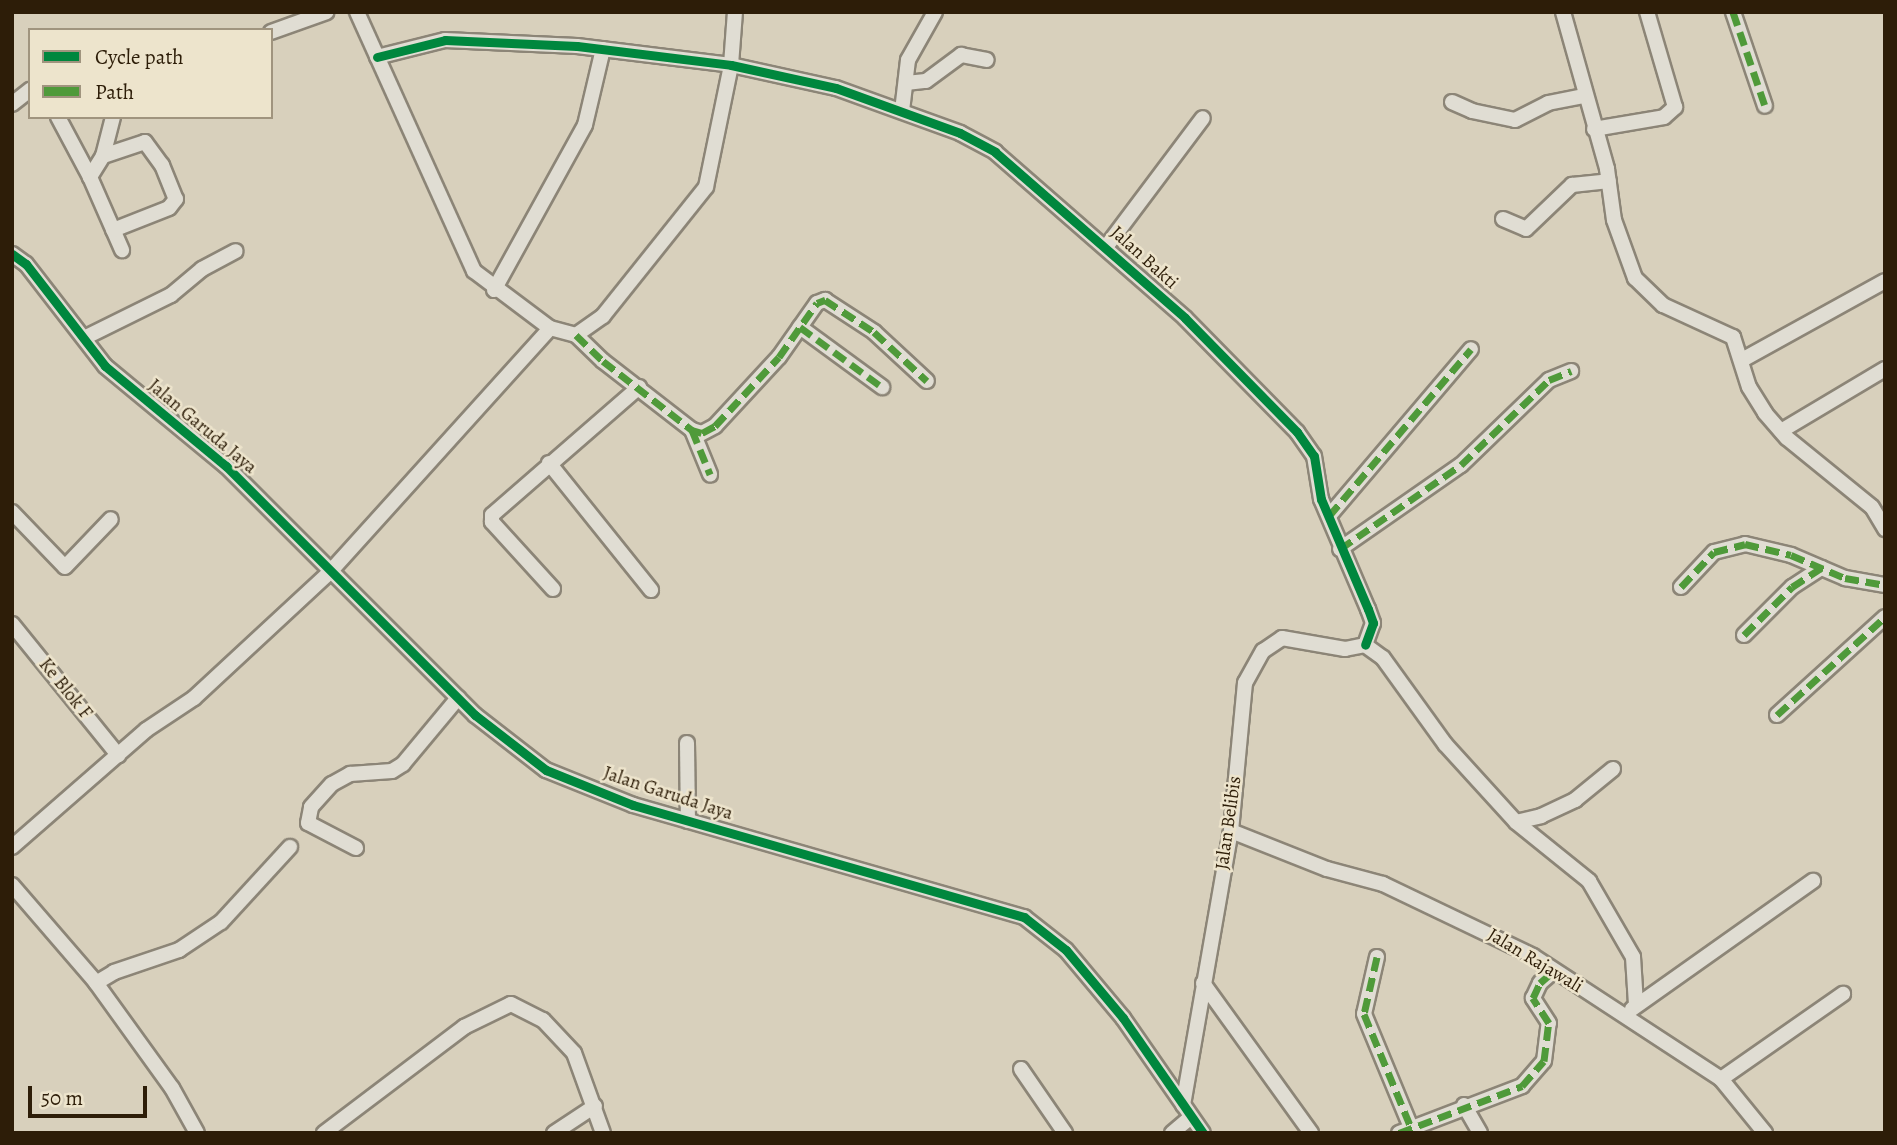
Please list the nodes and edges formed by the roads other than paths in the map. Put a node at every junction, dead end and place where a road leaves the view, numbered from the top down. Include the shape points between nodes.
1 (327, 12) edge
2 (357, 12) edge
3 (735, 12) edge
4 (935, 12) edge
5 (1563, 12) edge
6 (1647, 12) edge
7 (1733, 12) edge
8 (273, 31) edge
9 (603, 49) junction
10 (377, 57) junction
11 (987, 60) dead end
12 (731, 65) junction
13 (905, 83) junction
14 (28, 92) edge
15 (1584, 96) junction
16 (1452, 102) dead end
17 (12, 104) edge
18 (1765, 106) dead end
19 (902, 111) junction
20 (1203, 118) dead end
21 (59, 119) edge
22 (112, 119) edge
23 (1594, 129) junction
24 (103, 156) junction
25 (90, 177) junction
26 (1609, 181) junction
27 (1503, 219) dead end
28 (113, 230) junction
29 (1106, 247) junction
30 (122, 250) dead end
31 (236, 251) dead end
32 (12, 254) edge
33 (1885, 282) edge
34 (494, 290) junction
35 (800, 327) junction
36 (550, 328) junction
37 (576, 335) junction
38 (84, 338) junction
39 (1471, 349) dead end
40 (1742, 360) junction
41 (1885, 369) edge
42 (1571, 371) dead end
43 (927, 380) dead end
44 (639, 387) junction
45 (882, 387) dead end
46 (692, 429) junction
47 (1781, 431) junction
48 (549, 463) junction
49 (710, 474) dead end
50 (12, 512) edge
51 (1329, 516) junction
52 (111, 519) dead end
53 (1885, 529) edge
54 (1340, 549) junction
55 (1821, 568) junction
56 (329, 573) junction
57 (1885, 585) edge
58 (1681, 587) dead end
59 (553, 589) dead end
60 (651, 590) dead end
61 (1885, 617) edge
62 (12, 624) edge
63 (1744, 635) dead end
64 (1365, 645) junction
65 (458, 698) junction
66 (1777, 715) dead end
67 (687, 743) dead end
68 (118, 754) junction
69 (1614, 769) dead end
70 (688, 821) junction
71 (1516, 822) junction
72 (1230, 831) junction
73 (12, 847) edge
74 (290, 847) dead end
75 (356, 848) dead end
76 (1813, 881) dead end
77 (12, 886) edge
78 (1377, 957) dead end
79 (1554, 971) junction
80 (96, 983) junction
81 (1203, 983) junction
82 (1843, 994) dead end
83 (1631, 1010) junction
84 (1021, 1069) dead end
85 (1721, 1079) junction
86 (1464, 1105) junction
87 (595, 1106) junction
88 (1187, 1111) junction
89 (1405, 1129) edge
90 (1306, 1131) edge
91 (197, 1133) edge
92 (324, 1133) edge
93 (554, 1133) edge
94 (603, 1133) edge
95 (1065, 1133) edge
96 (1172, 1133) edge
97 (1203, 1133) edge
98 (1480, 1133) edge
99 (1765, 1133) edge

1 - 8 street
2 - 10 street
3 - 12 street
4 - 13 street via 908,60
5 - 15 street
6 - 23 street via 1675,107 1664,117
7 - 18 street
9 - 10 street, Jalan Bakti via 445,40
9 - 12 street, Jalan Bakti
9 - 34 street via 586,125
10 - 34 street via 474,271
11 - 13 street via 961,55 926,81
12 - 19 street, Jalan Bakti via 835,88
12 - 37 street via 706,187 603,316
13 - 19 street
14 - 17 street
15 - 16 street via 1548,103 1515,120
15 - 23 street
19 - 29 street, Jalan Bakti via 995,152
20 - 29 street
21 - 25 street
22 - 24 street
23 - 26 street
24 - 25 street
24 - 28 street via 145,142 162,165 176,199 169,208
25 - 28 street
26 - 27 street via 1572,186 1526,229
26 - 40 street via 1614,220 1636,278 1663,305 1733,337
28 - 30 street
29 - 51 street, Jalan Bakti via 1185,318 1297,432 1314,456
31 - 38 street via 202,269 171,295
32 - 38 street, Jalan Garuda Jaya via 26,264
33 - 40 street
34 - 36 street
35 - 43 street via 817,303 836,304
35 - 45 street
35 - 46 street via 779,357 715,426 702,433
36 - 37 street
36 - 56 street
37 - 44 street
38 - 56 street, Jalan Garuda Jaya via 128,388 226,466
39 - 51 street
40 - 47 street via 1749,387
41 - 47 street
42 - 54 street via 1549,380 1461,465
44 - 46 street
44 - 48 street
46 - 49 street
47 - 53 street via 1872,507
48 - 59 street via 496,508 492,522
48 - 60 street
50 - 52 street via 65,567
51 - 54 street, Jalan Bakti
54 - 64 street, Jalan Bakti via 1373,623
55 - 57 street
55 - 58 street via 1745,544 1714,552
55 - 63 street via 1792,587
56 - 65 street, Jalan Garuda Jaya
56 - 68 street via 194,698
61 - 66 street
62 - 68 street, Ke Blok F
64 - 71 street via 1383,658 1445,744
64 - 72 street, Jalan Belibis via 1345,649 1282,638 1263,651 1245,683
65 - 70 street, Jalan Garuda Jaya via 546,770 633,805
65 - 75 street via 393,771 351,774 332,784 311,807 308,823
67 - 70 street
68 - 73 street
69 - 71 street via 1575,800
70 - 88 street, Jalan Garuda Jaya via 1024,917 1066,950 1123,1018
71 - 83 street via 1589,881 1612,915 1633,957
72 - 79 street, Jalan Rajawali via 1327,869 1383,884 1507,942
72 - 81 street, Jalan Belibis
74 - 80 street via 221,922 179,950 114,972
76 - 83 street
77 - 80 street
78 - 89 street via 1364,1014
79 - 83 street, Jalan Rajawali
79 - 86 street via 1540,983 1533,998 1549,1023 1544,1061 1522,1086
80 - 91 street via 172,1088
81 - 88 street, Jalan Belibis
81 - 90 street
82 - 85 street
83 - 85 street, Jalan Rajawali
84 - 95 street
85 - 99 street, Jalan Rajawali
86 - 89 street
86 - 98 street
87 - 92 street via 574,1054 543,1020 511,1004 464,1027
87 - 93 street
87 - 94 street
88 - 96 street
88 - 97 street, Jalan Garuda Jaya

